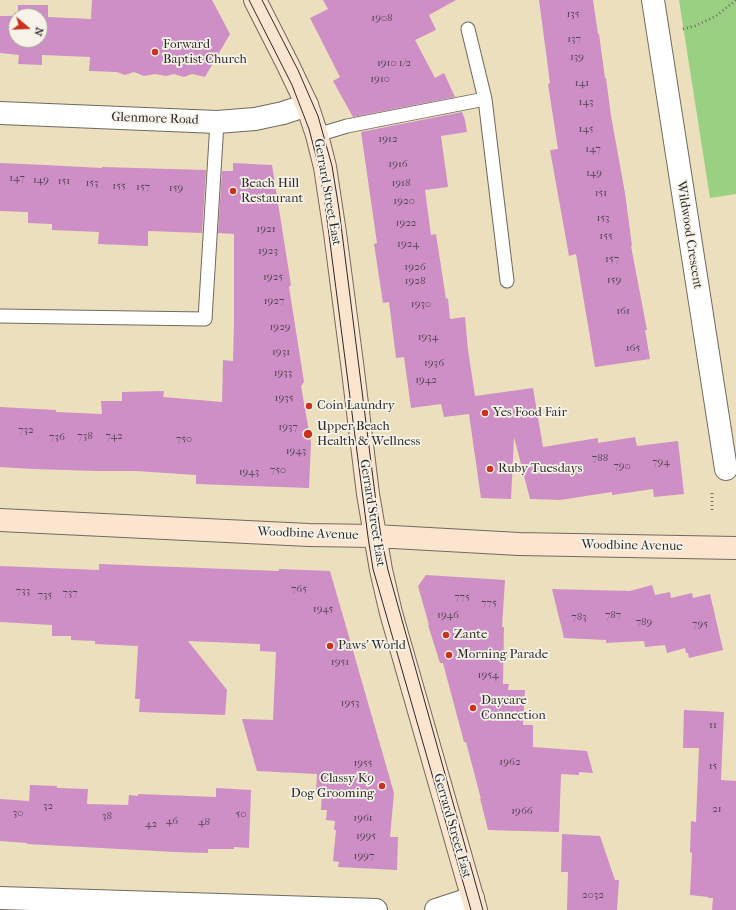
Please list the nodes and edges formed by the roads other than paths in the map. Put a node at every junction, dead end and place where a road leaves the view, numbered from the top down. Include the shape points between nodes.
1 (255, 0) edge
2 (653, 0) edge
3 (468, 29) dead end
4 (485, 99) junction
5 (307, 105) junction
6 (0, 113) edge
7 (216, 122) junction
8 (317, 135) junction
9 (507, 281) dead end
10 (0, 316) edge
11 (726, 469) dead end
12 (0, 520) edge
13 (374, 536) junction
14 (736, 548) edge
15 (0, 898) edge
16 (475, 904) edge
17 (376, 910) edge
18 (436, 910) edge

1 - 5 main road, Gerrard Street East
2 - 11 street, Wildwood Crescent
3 - 4 lane
4 - 8 lane via 347,126
4 - 9 lane
5 - 7 street, Glenmore Road via 283,113
5 - 8 main road, Gerrard Street East
6 - 7 street, Glenmore Road
7 - 10 lane via 205,320
8 - 13 main road, Gerrard Street East via 332,213
12 - 13 main road, Woodbine Avenue
13 - 14 main road, Woodbine Avenue via 519,544
13 - 16 main road, Gerrard Street East via 391,613
15 - 17 street
16 - 18 street

